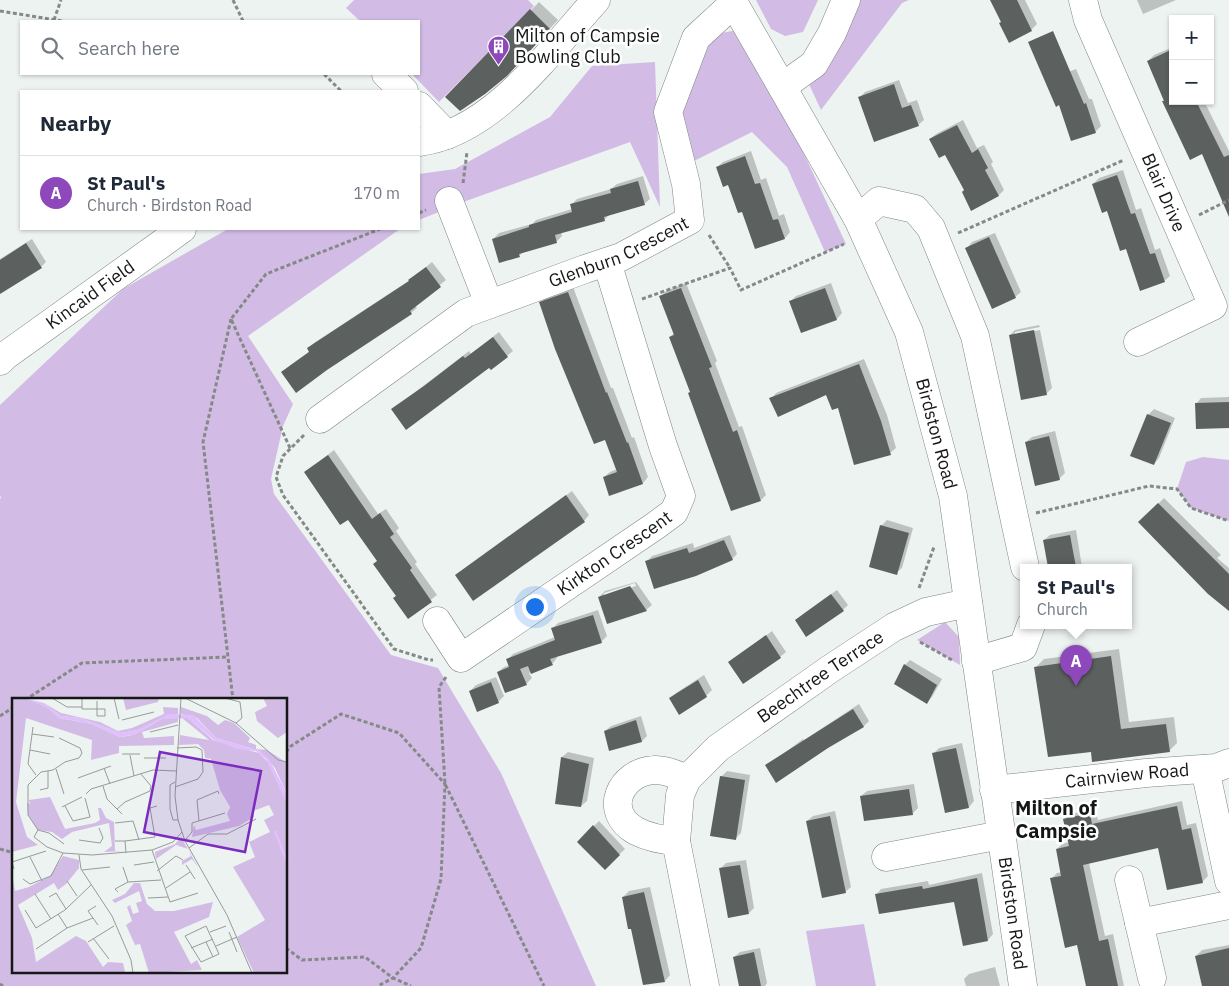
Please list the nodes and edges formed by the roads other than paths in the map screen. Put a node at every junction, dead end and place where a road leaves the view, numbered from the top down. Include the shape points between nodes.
1 (596, 0) edge
2 (846, 0) edge
3 (1083, 0) edge
4 (733, 2) edge
5 (387, 75) edge
6 (782, 87) junction
7 (403, 90) edge
8 (420, 107) edge
9 (447, 135) junction
10 (420, 142) edge
11 (449, 201) dead end
12 (862, 227) junction
13 (181, 230) edge
14 (607, 262) junction
15 (489, 304) junction
16 (1138, 342) dead end
17 (0, 361) edge
18 (320, 419) road end
19 (1023, 564) edge
20 (968, 603) junction
21 (437, 621) dead end
22 (1030, 629) edge
23 (977, 668) junction
24 (1217, 766) edge
25 (687, 779) junction
26 (994, 790) junction
27 (1001, 835) junction
28 (676, 841) junction
29 (886, 858) dead end
30 (1130, 880) dead end
31 (1229, 881) edge
32 (1229, 905) edge
33 (1139, 923) junction
34 (1152, 978) dead end
35 (705, 986) edge
36 (1023, 986) edge

1 - 9 street via 514,90 471,124
2 - 6 street via 814,64
3 - 16 street, Blair Drive via 1088,20 1213,306
4 - 6 street, Birdston Road
4 - 14 street, Glenburn Crescent via 696,38 668,112 686,184 690,220
5 - 7 street
6 - 12 street, Birdston Road
8 - 9 street
9 - 10 street
11 - 15 street
12 - 19 street via 879,201 915,209 931,228 975,336
12 - 20 street, Birdston Road via 909,332 953,496
13 - 17 street, Kincaid Field
14 - 15 street, Glenburn Crescent
14 - 21 street, Kirkton Crescent via 681,496 674,512 461,658
15 - 18 street, Glenburn Crescent via 466,313
20 - 23 street, Birdston Road
20 - 25 street, Beechtree Terrace via 926,612 901,623 830,668 718,748
22 - 23 street via 1023,647
23 - 26 street, Birdston Road
24 - 26 street, Cairnview Road
24 - 31 street
25 - 28 street, Beechtree Terrace via 680,795
25 - 28 street via 654,770 640,774 630,779 617,799 624,820 634,830 662,840
26 - 27 street, Birdston Road
27 - 29 street
27 - 36 street, Birdston Road
28 - 35 street, Beechtree Terrace
30 - 33 street
32 - 33 street
33 - 34 street

